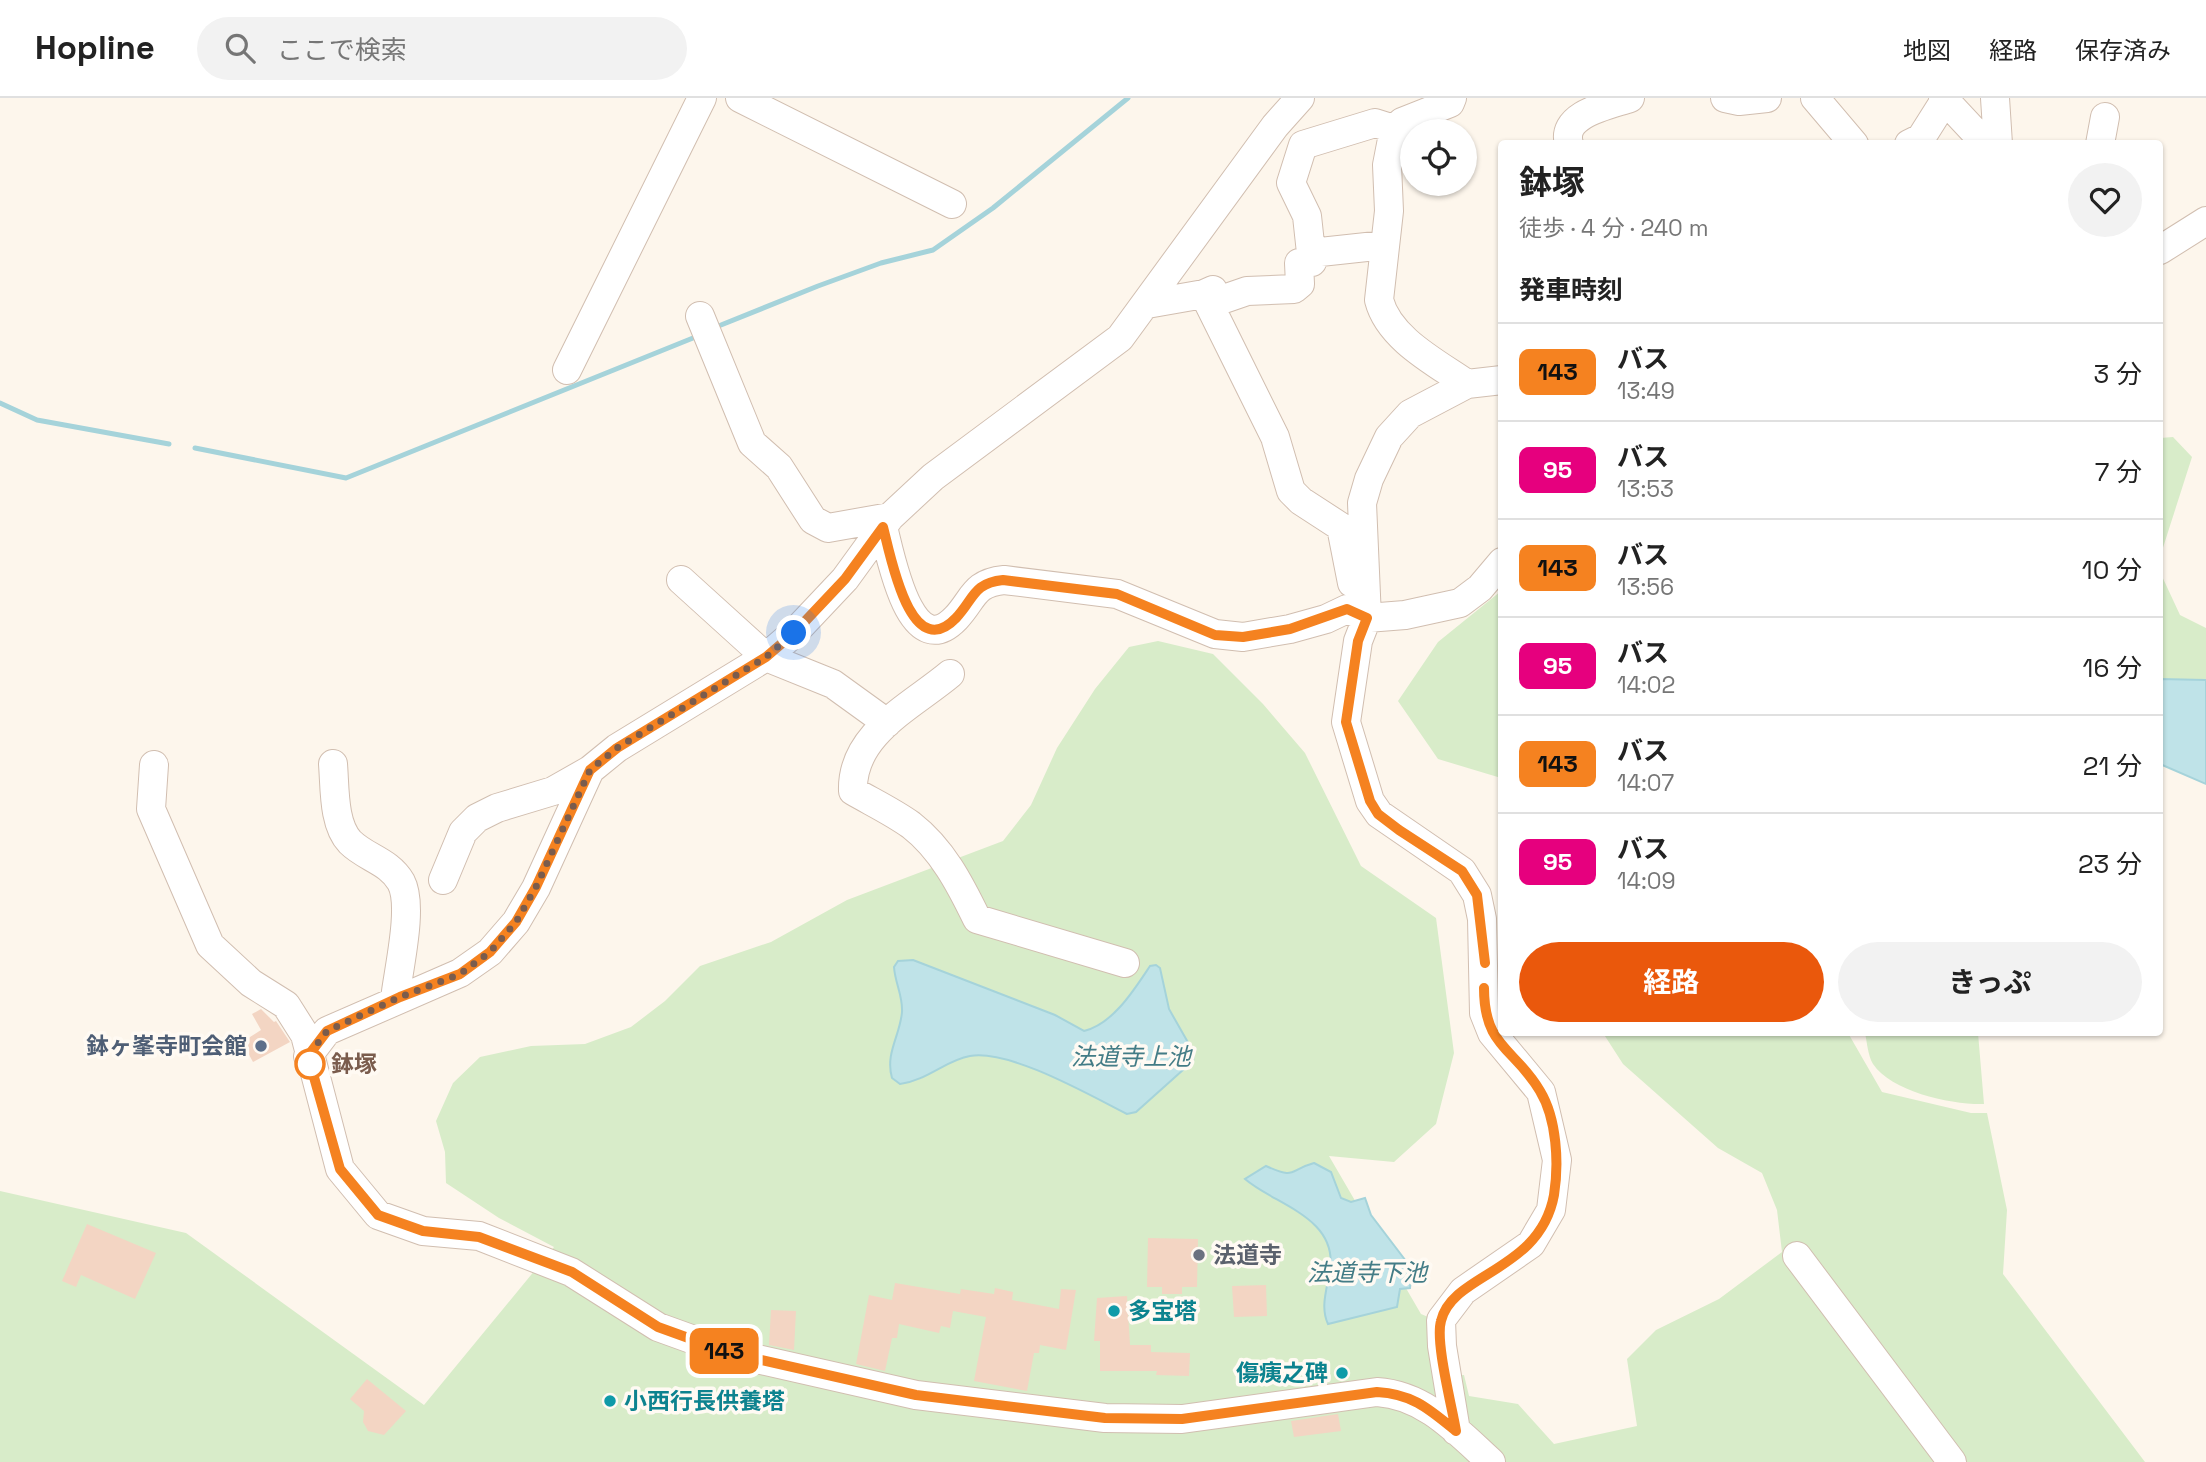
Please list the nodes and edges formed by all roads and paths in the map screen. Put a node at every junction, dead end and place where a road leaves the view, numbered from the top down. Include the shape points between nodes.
1 (702, 98) edge
2 (740, 98) edge
3 (1300, 98) edge
4 (1452, 98) edge
5 (1630, 98) edge
6 (1725, 98) edge
7 (1767, 98) edge
8 (1815, 98) edge
9 (1831, 98) edge
10 (1995, 98) edge
11 (1944, 99) edge
12 (1394, 129) junction
13 (1568, 140) edge
14 (1851, 140) edge
15 (1918, 140) edge
16 (1982, 140) edge
17 (1998, 140) edge
18 (952, 204) dead end
19 (2206, 221) edge
20 (1385, 245) junction
21 (2163, 248) edge
22 (1311, 253) junction
23 (1205, 294) junction
24 (1147, 304) junction
25 (701, 316) dead end
26 (567, 370) dead end
27 (1498, 380) edge
28 (1467, 384) junction
29 (887, 522) junction
30 (1498, 567) edge
31 (681, 580) dead end
32 (1362, 615) junction
33 (766, 657) junction
34 (950, 674) dead end
35 (887, 723) junction
36 (332, 764) dead end
37 (154, 765) dead end
38 (590, 770) junction
39 (450, 820) dead end
40 (443, 880) junction
41 (405, 912) junction
42 (1125, 963) dead end
43 (395, 999) junction
44 (308, 1056) junction
45 (1797, 1256) dead end
46 (1456, 1431) junction
47 (1491, 1462) edge
48 (1952, 1462) edge

1 - 26 street
2 - 18 street
3 - 24 street
4 - 12 street
5 - 13 street via 1590,111 1571,126
6 - 7 street
8 - 14 street
9 - 14 street
10 - 17 street
11 - 15 street
11 - 16 street
12 - 20 street via 1387,165
12 - 22 street via 1375,123 1303,145 1291,183 1307,216
19 - 21 street
20 - 22 street
20 - 28 street via 1382,311 1401,335
22 - 23 street via 1312,262 1299,263 1300,284 1294,289 1247,291 1218,301 1213,290
23 - 24 street
23 - 32 street via 1275,437 1291,491 1341,527
24 - 29 street via 1120,338 933,477
25 - 29 street via 752,443 779,467 813,520 828,528
27 - 28 street
28 - 32 street via 1410,414 1389,438 1369,479 1362,503
29 - 32 street via 903,599 913,617 936,630 953,621 976,590 1003,580 1117,594 1215,635 1243,637 1290,629 1347,609
29 - 33 street via 845,579
30 - 32 street via 1460,603 1405,615
31 - 33 street
32 - 46 street via 1346,722 1370,801 1378,814 1399,830 1462,871 1477,895 1485,963 1484,1013 1492,1033 1541,1092 1557,1160 1551,1210 1531,1244 1463,1291 1441,1320
33 - 35 street via 833,684
33 - 38 street via 617,748
34 - 35 street
35 - 42 street via 858,758 853,791 910,824 934,846 977,919
36 - 41 street via 339,820 350,842 390,868 402,884
37 - 44 street via 151,809 210,945 251,983 286,1005 305,1035
38 - 40 street via 553,792 477,818 463,832
38 - 43 street via 516,922 490,952 460,974
39 - 40 street
40 - 41 street via 437,892
41 - 43 street
43 - 44 street via 327,1031
44 - 46 street via 340,1169 378,1215 423,1231 479,1237 572,1272 658,1327 730,1353 916,1395 1105,1418 1182,1419 1377,1392 1400,1393
45 - 48 street
46 - 47 street

